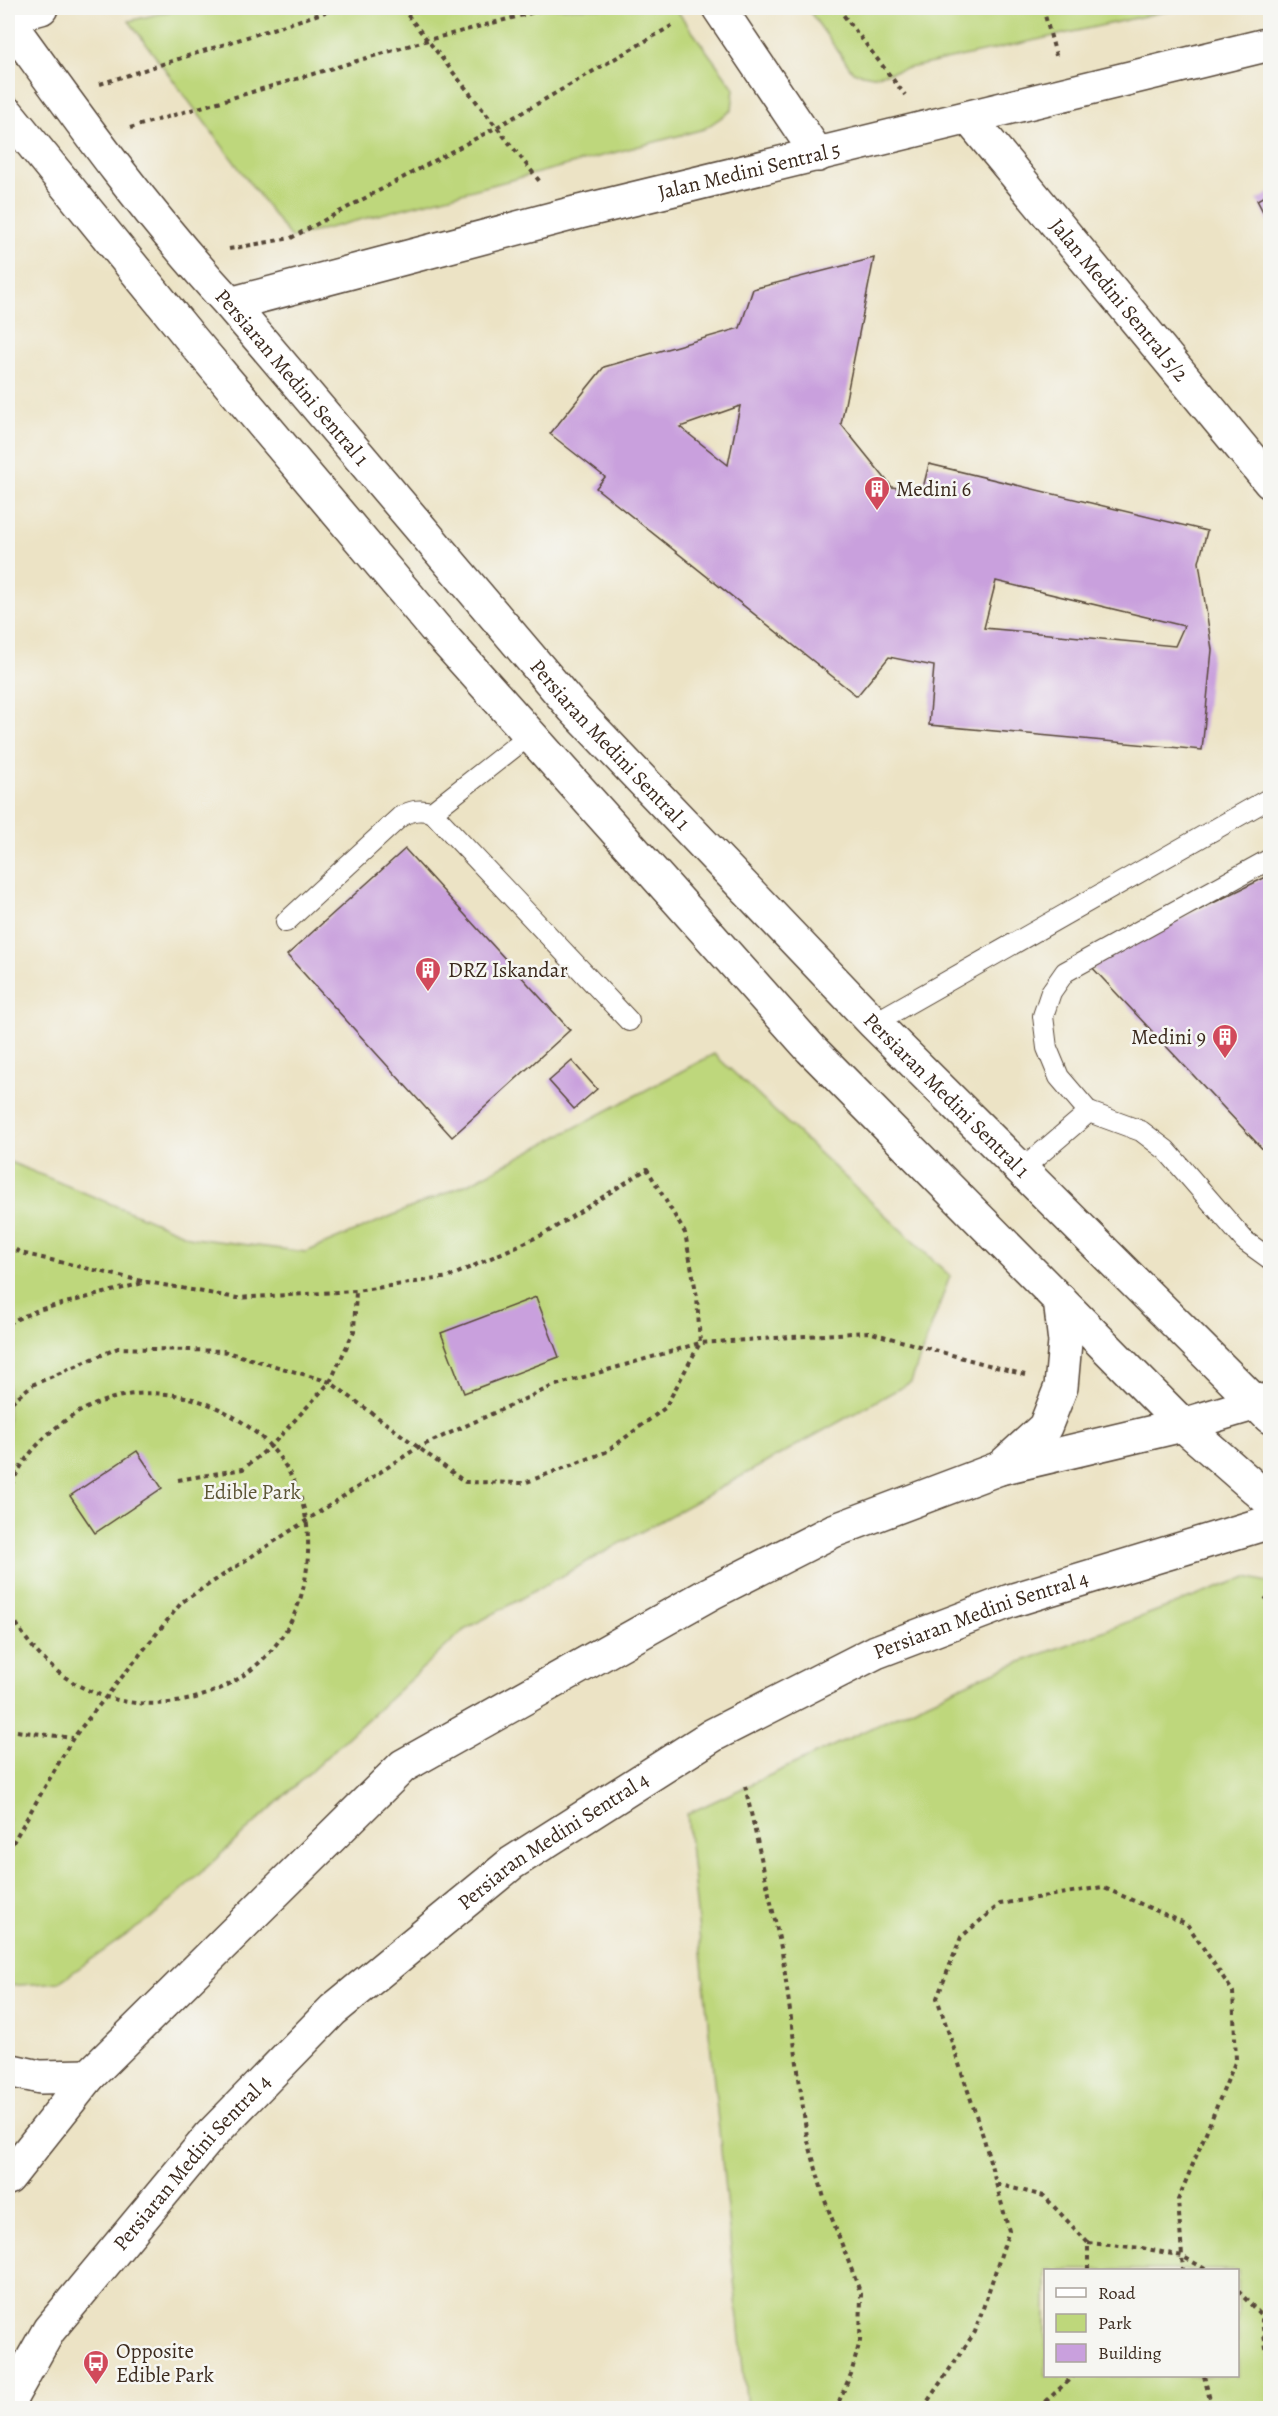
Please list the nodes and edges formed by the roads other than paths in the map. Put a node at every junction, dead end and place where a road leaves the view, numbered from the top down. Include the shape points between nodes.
1 (41, 8) edge
2 (718, 8) edge
3 (8, 19) edge
4 (1270, 44) edge
5 (8, 114) edge
6 (969, 118) junction
7 (818, 155) junction
8 (230, 304) junction
9 (1270, 482) edge
10 (531, 734) junction
11 (1270, 798) edge
12 (432, 812) junction
13 (1270, 859) edge
14 (286, 922) dead end
15 (629, 1021) dead end
16 (874, 1023) junction
17 (1089, 1112) junction
18 (1020, 1171) junction
19 (1270, 1259) edge
20 (1060, 1300) junction
21 (1266, 1406) edge
22 (1183, 1425) junction
23 (1000, 1468) junction
24 (1270, 1501) edge
25 (1270, 1522) edge
26 (8, 2070) edge
27 (89, 2076) junction
28 (8, 2178) edge
29 (8, 2403) edge

1 - 3 street
2 - 7 street
3 - 8 street, Persiaran Medini Sentral 1 via 93,139 185,256
4 - 6 street, Jalan Medini Sentral 5
5 - 10 street via 247,405
6 - 7 street, Jalan Medini Sentral 5
6 - 9 street, Jalan Medini Sentral 5/2
7 - 8 street, Jalan Medini Sentral 5 via 567,215
8 - 16 street, Persiaran Medini Sentral 1 via 573,708
10 - 12 lane
10 - 20 street via 811,1049
11 - 16 lane
12 - 14 lane via 421,809 400,817
12 - 15 lane
13 - 17 lane via 1065,972 1051,992 1043,1016 1047,1048 1059,1077
16 - 18 street, Persiaran Medini Sentral 1
17 - 18 lane
17 - 19 lane via 1141,1131 1166,1150 1245,1240
18 - 21 street, Persiaran Medini Sentral 1
20 - 22 street
20 - 23 street via 1065,1342 1061,1387 1045,1426
21 - 22 street
22 - 23 street
22 - 24 street
23 - 27 street via 833,1531 711,1593 403,1766
25 - 29 street, Persiaran Medini Sentral 4 via 1010,1601 876,1652 713,1735 512,1863 333,2010 210,2136 49,2330
26 - 27 street via 40,2077
27 - 28 street

